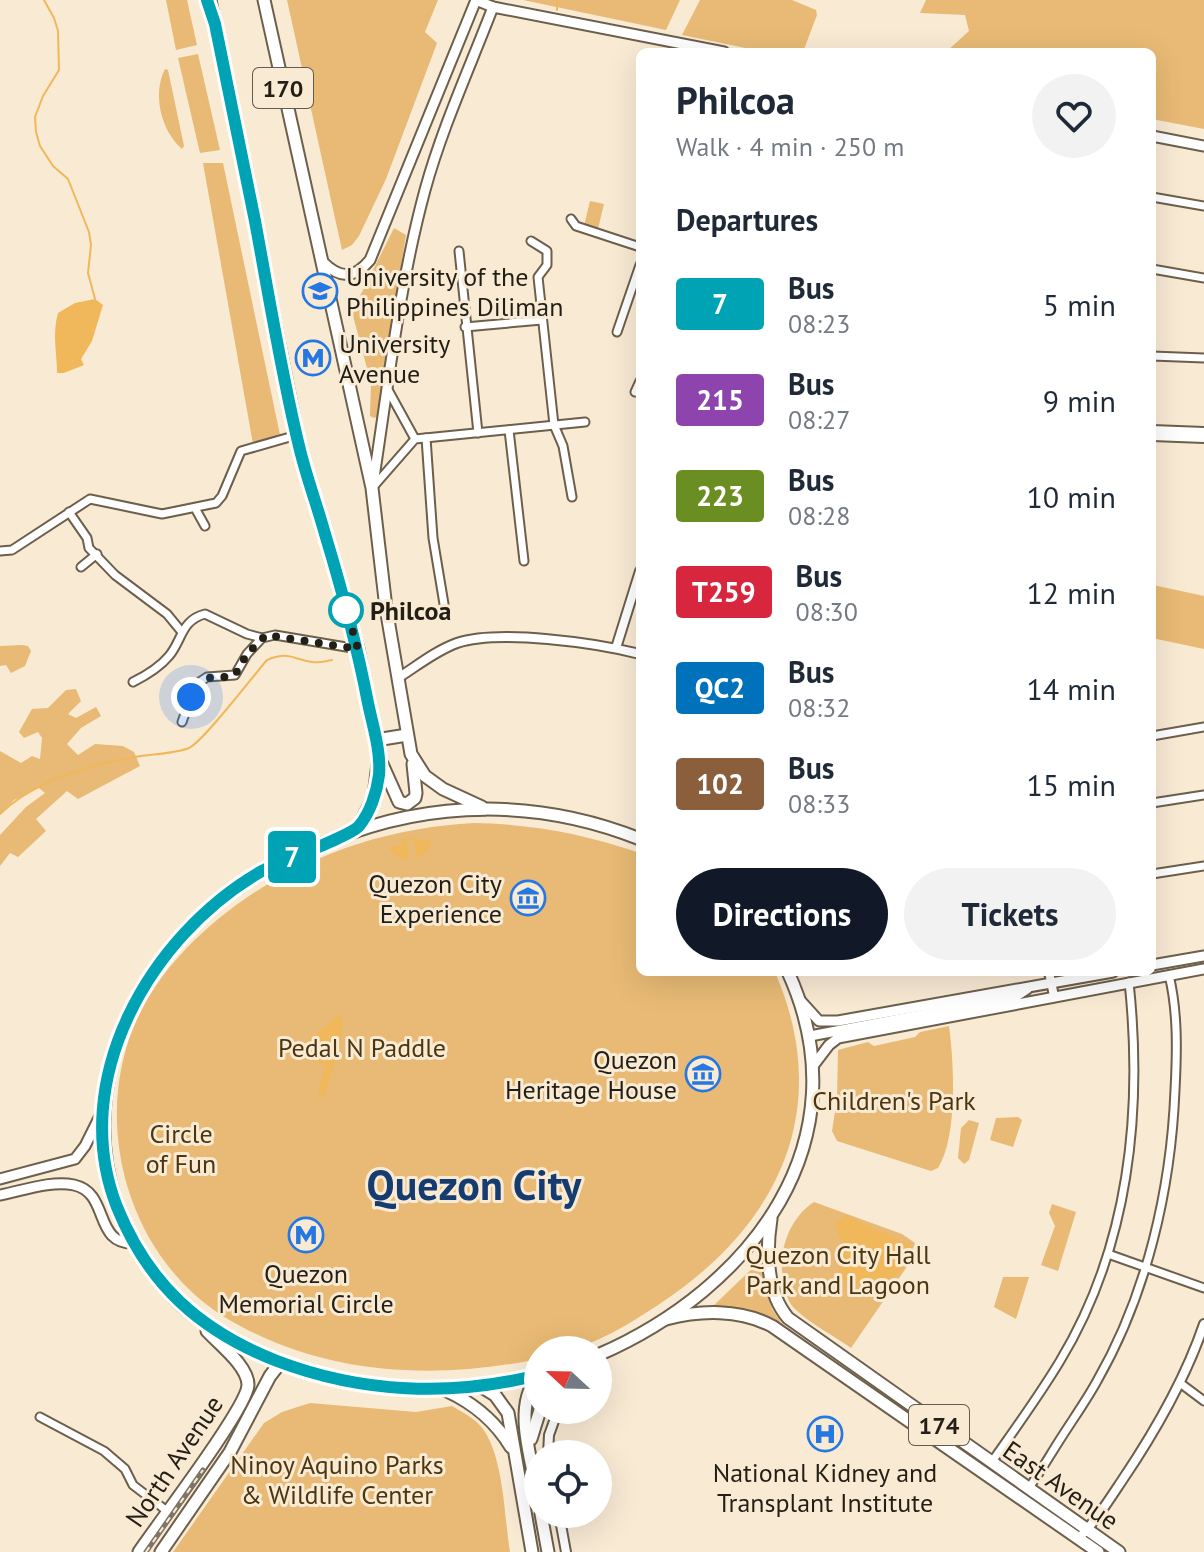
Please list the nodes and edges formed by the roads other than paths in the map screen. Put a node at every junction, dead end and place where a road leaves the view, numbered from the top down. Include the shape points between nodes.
1 (210, 0) edge
2 (261, 0) edge
3 (476, 0) edge
4 (494, 3) edge
5 (705, 48) edge
6 (1156, 137) edge
7 (1204, 146) edge
8 (1156, 198) edge
9 (1204, 206) edge
10 (571, 219) dead end
11 (531, 241) dead end
12 (636, 246) edge
13 (459, 251) dead end
14 (321, 259) junction
15 (1156, 270) edge
16 (636, 277) edge
17 (1204, 278) edge
18 (542, 320) junction
19 (465, 327) junction
20 (617, 332) dead end
21 (1156, 356) edge
22 (1204, 358) edge
23 (387, 388) junction
24 (585, 422) dead end
25 (554, 425) junction
26 (509, 430) junction
27 (1204, 432) edge
28 (478, 433) junction
29 (1156, 433) edge
30 (1156, 433) edge
31 (297, 435) junction
32 (426, 438) junction
33 (1204, 438) edge
34 (415, 439) junction
35 (372, 488) junction
36 (572, 497) dead end
37 (195, 508) junction
38 (69, 512) junction
39 (205, 526) dead end
40 (0, 551) edge
41 (97, 554) junction
42 (524, 561) dead end
43 (81, 567) dead end
44 (636, 584) edge
45 (444, 604) dead end
46 (181, 631) junction
47 (262, 638) junction
48 (616, 648) junction
49 (358, 649) junction
50 (636, 653) edge
51 (398, 678) junction
52 (133, 682) dead end
53 (182, 722) dead end
54 (1204, 727) edge
55 (407, 735) junction
56 (1156, 735) edge
57 (376, 740) junction
58 (411, 754) junction
59 (379, 756) junction
60 (1204, 795) edge
61 (1156, 802) edge
62 (486, 809) junction
63 (357, 830) junction
64 (636, 838) edge
65 (1204, 866) edge
66 (1156, 873) edge
67 (1204, 956) edge
68 (1156, 964) edge
69 (1204, 969) edge
70 (1169, 975) junction
71 (790, 976) edge
72 (1050, 976) edge
73 (1091, 976) edge
74 (1129, 982) junction
75 (1052, 983) junction
76 (1027, 989) junction
77 (1054, 996) junction
78 (1015, 997) junction
79 (800, 1000) junction
80 (1027, 1001) junction
81 (837, 1034) junction
82 (810, 1036) junction
83 (813, 1066) junction
84 (103, 1110) junction
85 (0, 1179) edge
86 (0, 1195) edge
87 (771, 1219) junction
88 (136, 1243) junction
89 (1108, 1254) junction
90 (1145, 1268) junction
91 (1204, 1288) edge
92 (197, 1318) junction
93 (666, 1319) junction
94 (1204, 1324) edge
95 (612, 1349) edge
96 (1200, 1351) edge
97 (281, 1362) junction
98 (524, 1378) edge
99 (1180, 1383) junction
100 (480, 1386) junction
101 (443, 1389) junction
102 (1204, 1401) edge
103 (524, 1410) edge
104 (508, 1413) junction
105 (40, 1417) dead end
106 (216, 1442) junction
107 (230, 1452) junction
108 (514, 1452) junction
109 (991, 1463) junction
110 (1031, 1484) junction
111 (167, 1511) junction
112 (544, 1528) edge
113 (562, 1528) edge
114 (1082, 1534) junction
115 (139, 1552) edge
116 (161, 1552) edge
117 (532, 1552) edge
118 (548, 1552) edge
119 (566, 1552) edge
120 (1098, 1552) edge
121 (1119, 1552) edge

1 - 31 main road, 170
2 - 14 main road, 170
3 - 4 main road
3 - 14 main road via 370,260 346,276
4 - 5 main road
4 - 23 main road via 425,191
6 - 7 main road
8 - 9 street
10 - 12 street via 576,226
11 - 18 street via 547,251 547,265 538,277
13 - 19 street
14 - 35 main road, 170
15 - 17 street
16 - 20 street
18 - 19 street
18 - 25 street
19 - 28 street
21 - 22 street
23 - 34 street
23 - 35 main road
24 - 25 street
25 - 26 street
25 - 36 street
26 - 28 street
26 - 42 street
27 - 29 street
28 - 32 street
30 - 33 street
31 - 37 street via 241,451 219,500
31 - 49 main road, 170
32 - 34 street
32 - 45 street
34 - 35 street
35 - 51 main road, 170
37 - 38 street via 162,514 90,499
37 - 39 street
38 - 40 street via 12,550
38 - 41 street via 87,538 86,545
41 - 43 street
41 - 46 street
44 - 48 street
46 - 47 street via 205,614
46 - 52 street via 170,656
47 - 49 street
47 - 53 street via 235,675 207,677 194,688
48 - 50 street
48 - 51 street via 482,638 449,646
49 - 57 main road, 170
51 - 55 main road, 170
54 - 56 street
55 - 57 main road
55 - 58 main road, 170
57 - 59 main road, 170
58 - 59 main road via 416,793 407,804 394,795
58 - 62 main road, 170 via 425,776
59 - 63 main road, 170 via 374,796
60 - 61 street
62 - 63 main road, 170 via 427,812
62 - 64 main road, 170 via 563,816
63 - 84 main road, 170 via 257,874 185,932 153,973 129,1017
65 - 66 street
67 - 68 main road
69 - 70 main road
70 - 74 main road
70 - 90 street via 1176,1031 1174,1112 1164,1190
71 - 79 main road
72 - 75 street
73 - 75 main road
74 - 77 main road
74 - 89 street via 1135,1110 1125,1188
75 - 76 main road
75 - 77 street
76 - 78 main road
76 - 79 main road via 838,1021 819,1021
77 - 80 main road
78 - 80 main road
78 - 81 main road
79 - 82 main road
80 - 81 main road
81 - 82 main road
81 - 83 main road
82 - 83 main road
83 - 87 main road via 805,1142 791,1184
84 - 85 main road via 75,1159
84 - 88 main road, 170 via 107,1172
86 - 88 main road via 54,1185 80,1187 94,1197 112,1237
87 - 93 main road via 723,1275
87 - 109 main road, East Avenue / 174 via 770,1273 785,1315
88 - 92 main road, 170 via 161,1283
89 - 90 street
89 - 109 street via 1060,1361
90 - 91 street
90 - 110 street via 1097,1383
92 - 97 main road, 170
92 - 106 main road, North Avenue via 233,1356 248,1385
93 - 95 main road
93 - 114 main road, East Avenue / 174 via 735,1314 776,1328
94 - 96 street
96 - 99 street
97 - 101 main road, 170 via 355,1384
97 - 107 main road, North Avenue
98 - 100 main road, 170
99 - 102 street
99 - 114 street via 1149,1439
100 - 101 main road, 170
100 - 104 main road
101 - 108 main road, 170 via 488,1417
103 - 104 main road via 515,1407
104 - 108 main road, 170
105 - 111 street via 104,1451 125,1469 133,1485
106 - 107 main road via 228,1441
106 - 111 main road, North Avenue
107 - 116 main road, North Avenue
108 - 117 main road, 170
109 - 110 main road, East Avenue / 174
110 - 114 main road, East Avenue / 174
111 - 115 main road, North Avenue
112 - 118 main road
113 - 119 street
114 - 120 main road, East Avenue / 174
114 - 121 main road, East Avenue / 174

